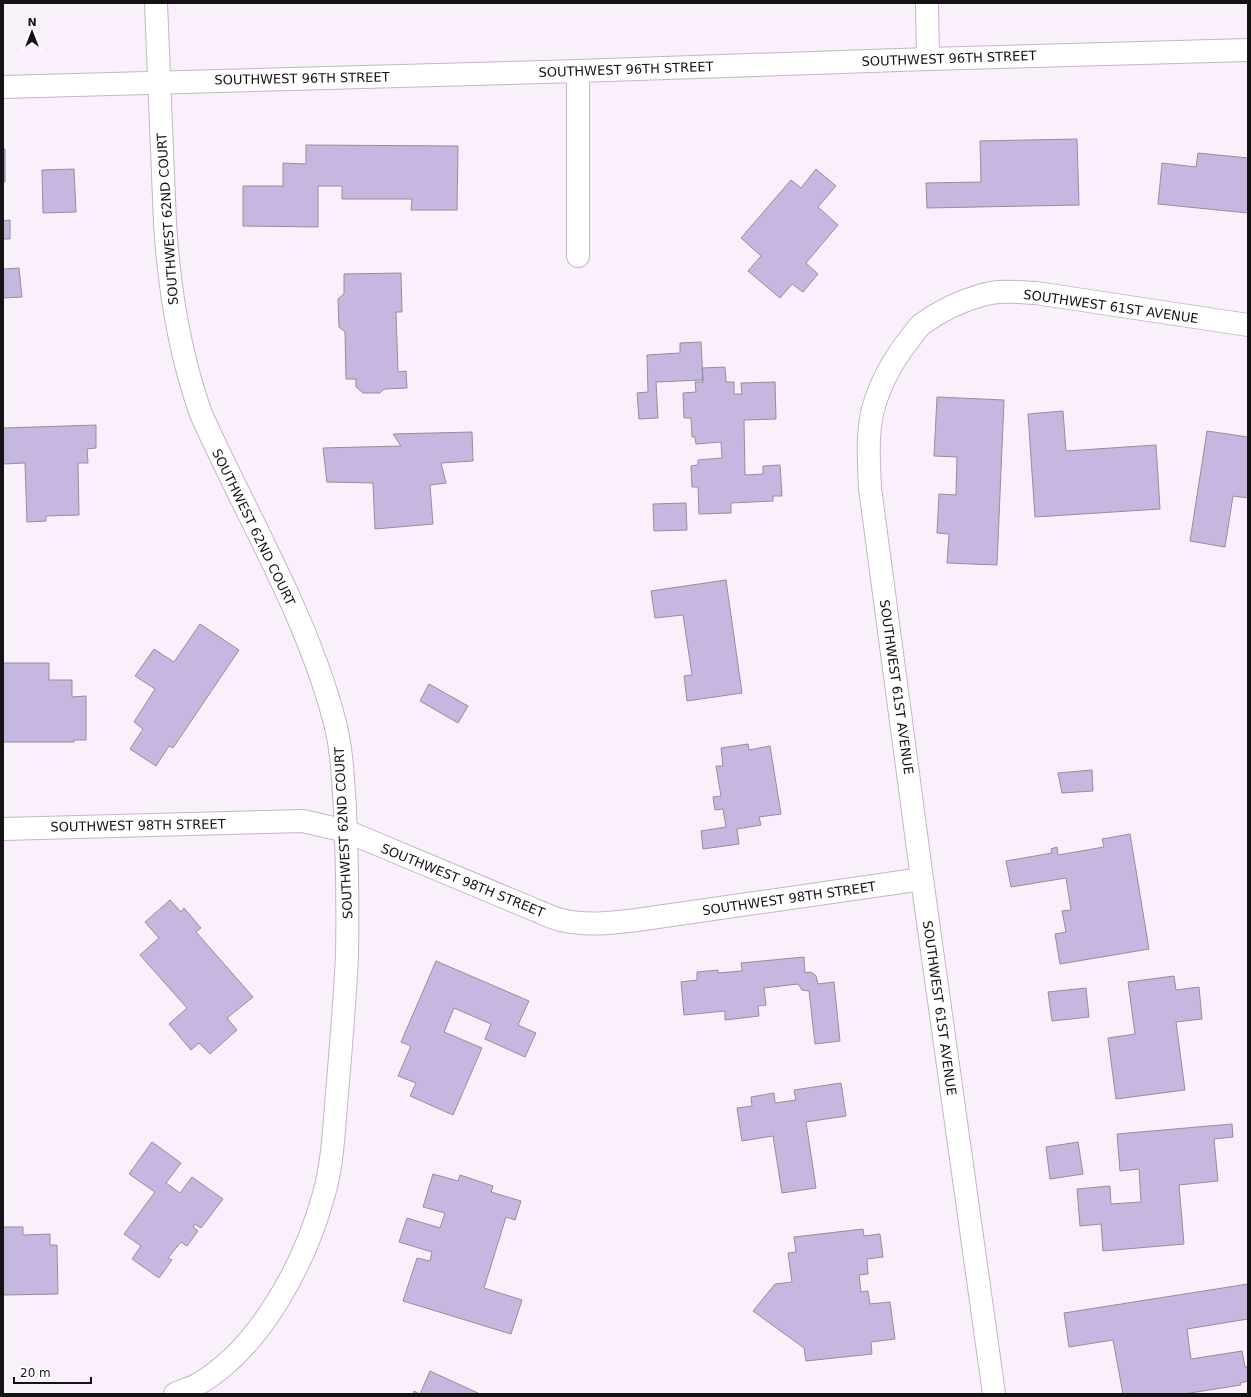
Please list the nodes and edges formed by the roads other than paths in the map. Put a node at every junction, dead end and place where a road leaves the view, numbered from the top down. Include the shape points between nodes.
1 (156, 3) edge
2 (927, 3) edge
3 (1248, 50) edge
4 (928, 59) junction
5 (578, 71) junction
6 (158, 82) junction
7 (3, 86) edge
8 (578, 256) dead end
9 (1248, 325) edge
10 (3, 829) edge
11 (346, 831) junction
12 (922, 879) junction
13 (184, 1390) edge
14 (994, 1394) edge

1 - 6 street, SOUTHWEST 62ND COURT
2 - 4 street
3 - 4 street, SOUTHWEST 96TH STREET
4 - 5 street, SOUTHWEST 96TH STREET
5 - 6 street, SOUTHWEST 96TH STREET
5 - 8 street
6 - 7 street, SOUTHWEST 96TH STREET
6 - 11 street, SOUTHWEST 62ND COURT via 167,258 176,323 190,385 212,439 312,648 338,734
9 - 12 street, SOUTHWEST 61ST AVENUE via 1036,293 1008,292 983,295 939,313 921,325 903,346 891,366 872,413 869,442 870,488
10 - 11 street, SOUTHWEST 98TH STREET via 303,821
11 - 12 street, SOUTHWEST 98TH STREET via 535,910 561,920 581,923 602,924 637,920
11 - 13 street, SOUTHWEST 62ND COURT via 348,890 345,985 334,1140 324,1195 296,1268 266,1319 227,1362 210,1376
12 - 14 street, SOUTHWEST 61ST AVENUE

